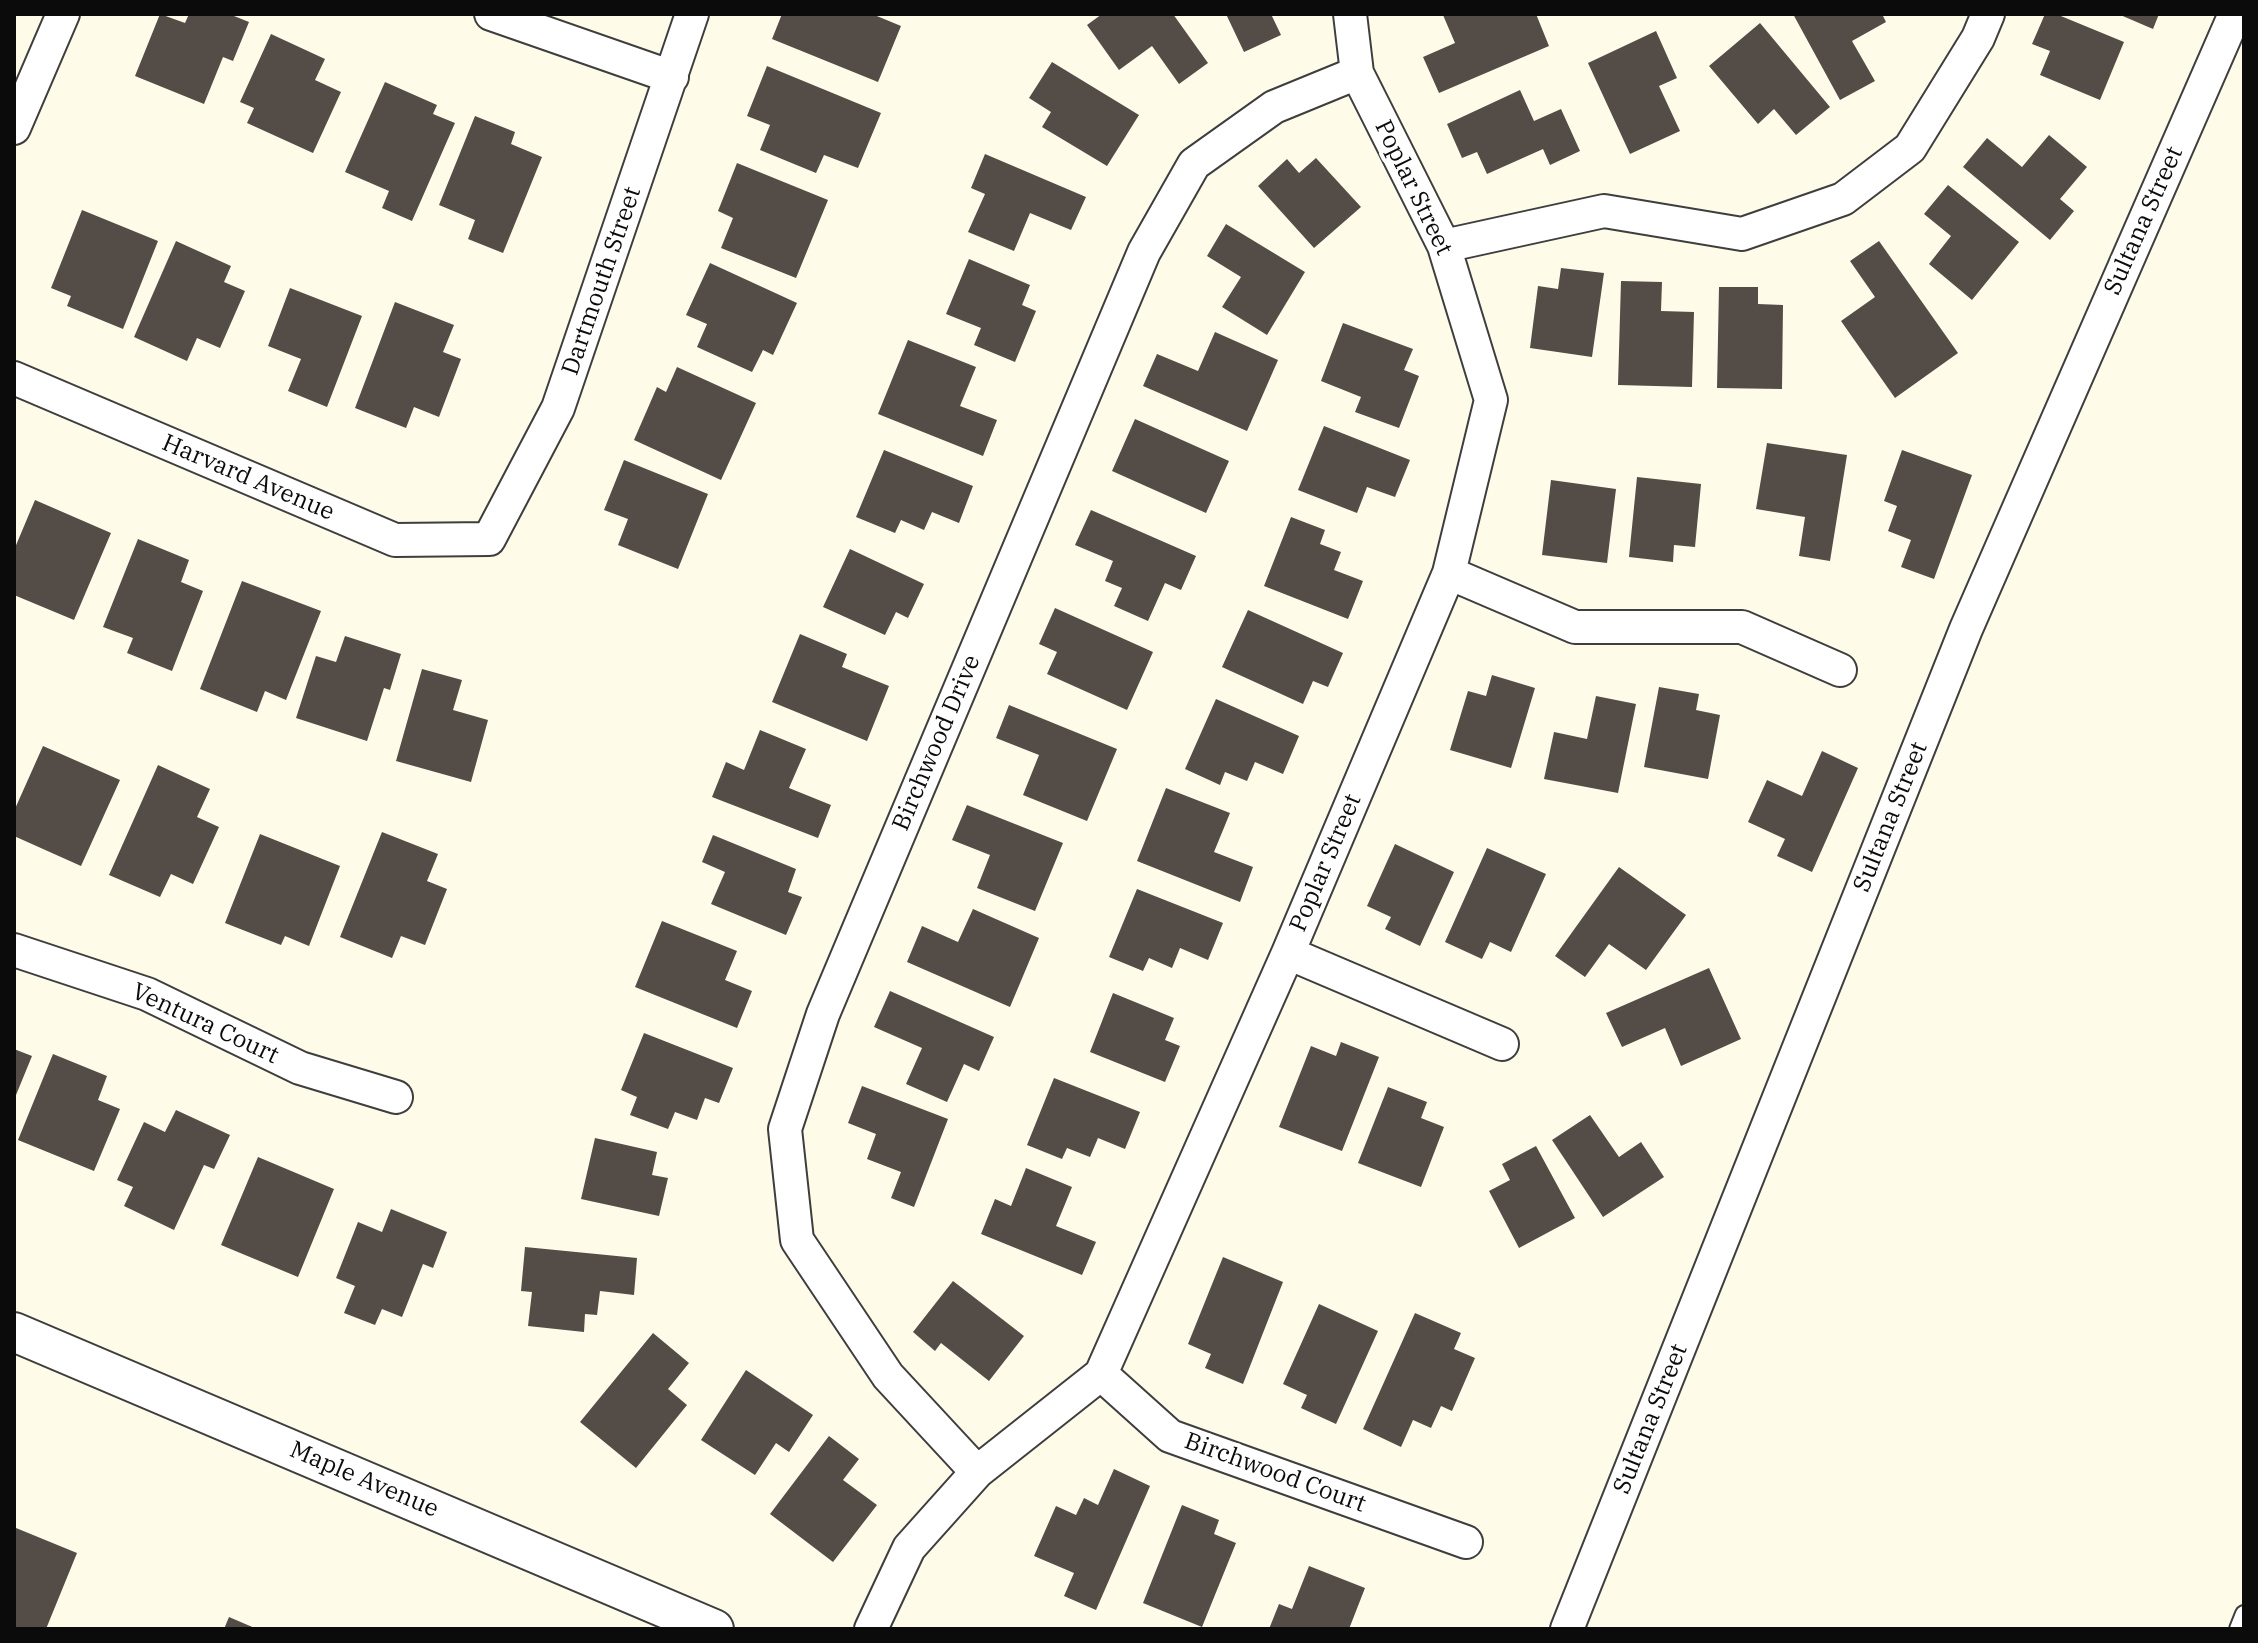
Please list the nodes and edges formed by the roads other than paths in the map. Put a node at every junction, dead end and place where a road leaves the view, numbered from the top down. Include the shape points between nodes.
1 (63, 14) edge
2 (491, 14) edge
3 (692, 14) edge
4 (1350, 14) edge
5 (1988, 14) edge
6 (2235, 14) edge
7 (1357, 73) junction
8 (672, 77) junction
9 (14, 128) edge
10 (1444, 246) junction
11 (14, 378) edge
12 (489, 539) joint
13 (1449, 573) junction
14 (1840, 670) dead end
15 (14, 950) edge
16 (1288, 953) junction
17 (1502, 1044) dead end
18 (396, 1097) dead end
19 (14, 1332) edge
20 (1101, 1374) junction
21 (977, 1472) junction
22 (1466, 1542) dead end
23 (2244, 1614) edge
24 (714, 1629) edge
25 (871, 1629) edge
26 (1567, 1629) edge
27 (2238, 1629) edge

1 - 9 street
2 - 8 street
3 - 8 street, Dartmouth Street
4 - 7 street, Poplar Street
5 - 10 street via 1910,148 1843,199 1742,234 1604,211
6 - 26 street, Sultana Street via 1966,629
7 - 10 street, Poplar Street
7 - 21 street, Birchwood Drive via 1274,107 1194,164 1144,252 823,1014 785,1129 797,1240 888,1376
8 - 12 street, Dartmouth Street via 558,408
10 - 13 street, Poplar Street via 1491,400
11 - 12 street, Harvard Avenue via 395,540
13 - 14 street via 1575,627 1742,627
13 - 16 street, Poplar Street
15 - 18 street, Ventura Court via 147,994 300,1068
16 - 17 street
16 - 20 street, Poplar Street
19 - 24 street, Maple Avenue
20 - 21 street, Poplar Street
20 - 22 street, Birchwood Court via 1170,1436
21 - 25 street, Poplar Street via 909,1548
23 - 27 lane

